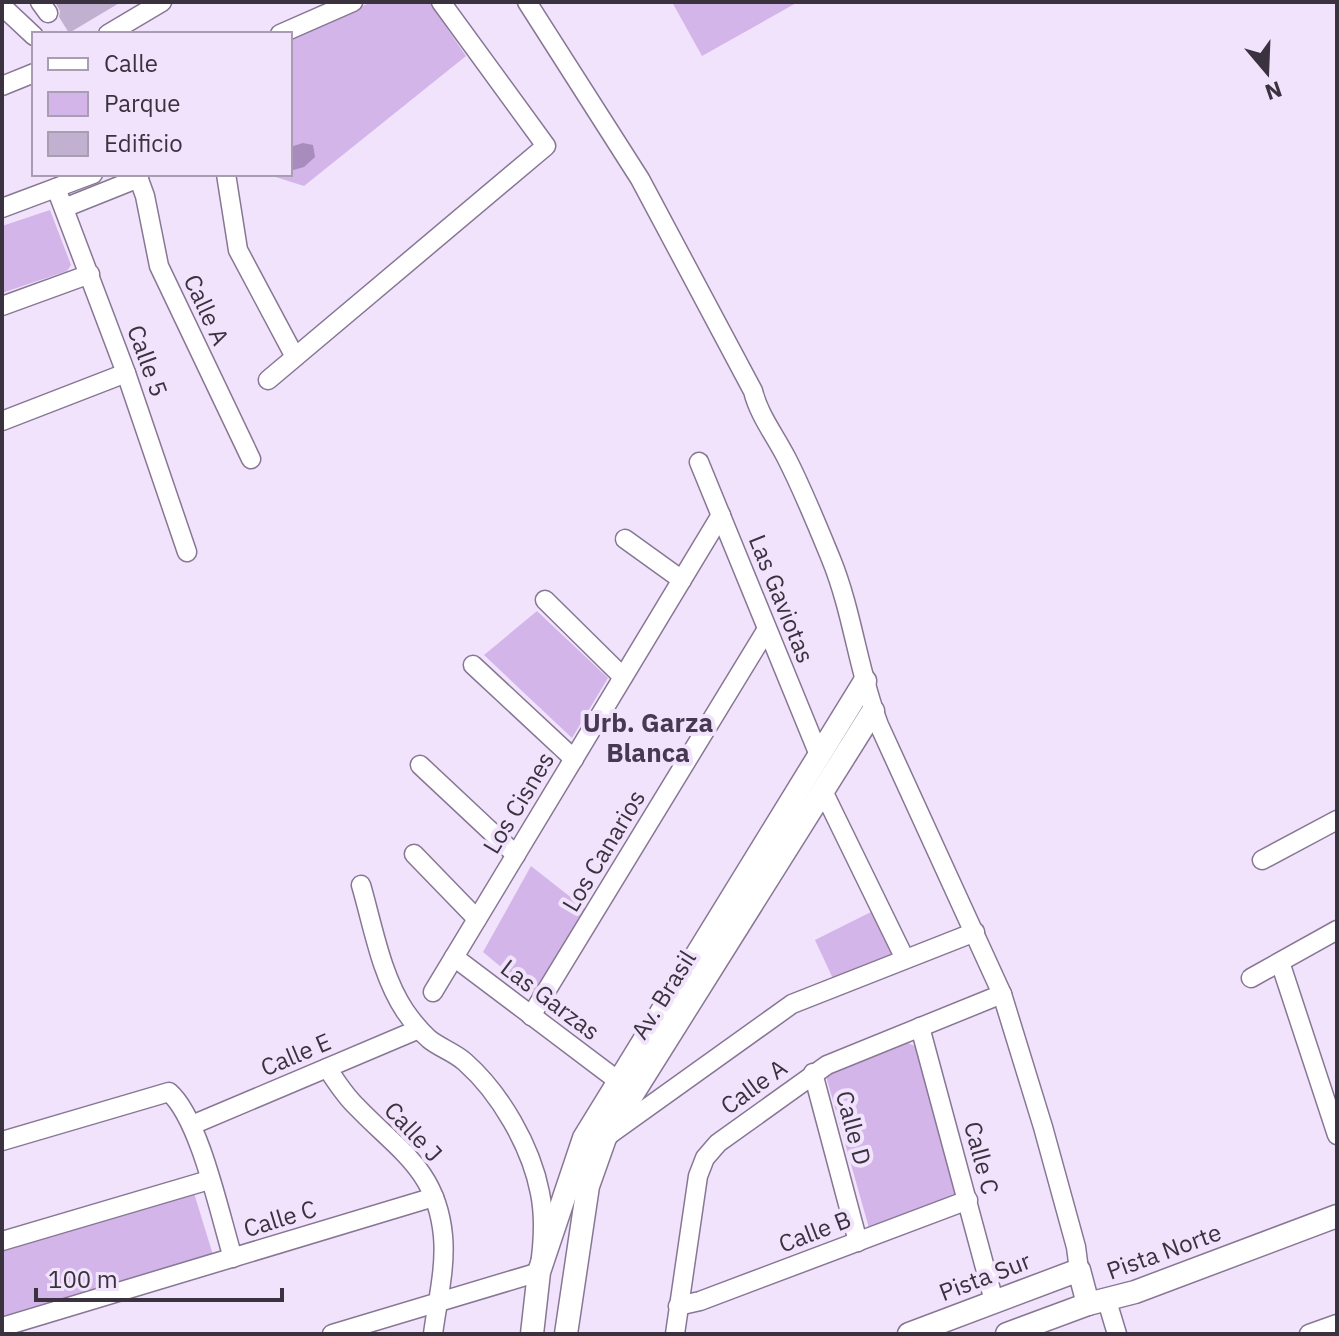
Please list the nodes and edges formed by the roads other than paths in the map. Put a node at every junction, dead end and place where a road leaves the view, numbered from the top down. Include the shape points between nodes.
1 (162, 2) edge
2 (353, 2) edge
3 (441, 2) edge
4 (527, 2) edge
5 (2, 6) edge
6 (111, 32) edge
7 (285, 32) edge
8 (32, 34) edge
9 (32, 74) edge
10 (2, 86) edge
11 (88, 176) edge
12 (138, 176) edge
13 (226, 176) edge
14 (56, 188) junction
15 (2, 208) edge
16 (64, 208) junction
17 (90, 274) junction
18 (2, 306) edge
19 (295, 357) junction
20 (126, 373) junction
21 (268, 380) dead end
22 (2, 421) edge
23 (251, 459) dead end
24 (699, 462) dead end
25 (721, 515) junction
26 (625, 539) dead end
27 (187, 552) dead end
28 (682, 580) junction
29 (545, 600) dead end
30 (767, 629) junction
31 (473, 665) dead end
32 (623, 677) junction
33 (865, 681) junction
34 (873, 711) junction
35 (819, 755) junction
36 (574, 759) junction
37 (420, 765) dead end
38 (823, 791) junction
39 (1336, 822) edge
40 (414, 854) dead end
41 (516, 855) junction
42 (1262, 860) dead end
43 (361, 885) dead end
44 (477, 919) junction
45 (1337, 930) edge
46 (975, 932) junction
47 (454, 957) junction
48 (905, 959) junction
49 (1280, 962) junction
50 (1251, 978) dead end
51 (433, 992) dead end
52 (1002, 994) junction
53 (531, 1016) junction
54 (920, 1027) junction
55 (419, 1029) junction
56 (327, 1068) junction
57 (813, 1073) junction
58 (617, 1080) junction
59 (192, 1125) junction
60 (1336, 1135) edge
61 (605, 1138) junction
62 (2, 1141) edge
63 (209, 1180) junction
64 (434, 1197) junction
65 (968, 1200) junction
66 (1337, 1216) edge
67 (2, 1241) edge
68 (858, 1242) junction
69 (233, 1258) junction
70 (1079, 1270) junction
71 (539, 1272) junction
72 (994, 1301) junction
73 (1097, 1302) junction
74 (437, 1303) junction
75 (678, 1306) junction
76 (1337, 1324) edge
77 (2, 1327) edge
78 (332, 1334) edge
79 (433, 1334) edge
80 (532, 1334) edge
81 (566, 1334) edge
82 (675, 1334) edge
83 (909, 1334) edge
84 (1007, 1334) edge
85 (1117, 1334) edge
86 (1309, 1334) edge

1 - 6 street
2 - 7 street
3 - 19 street via 546,146
4 - 33 street via 640,179 787,459 832,562
5 - 8 street
9 - 10 street
11 - 14 street
12 - 16 street
12 - 23 street, Calle A via 159,266
13 - 19 street via 238,250
14 - 15 street
14 - 16 street, Calle 5
16 - 17 street, Calle 5
17 - 18 street
17 - 20 street, Calle 5
19 - 21 street
20 - 22 street
20 - 27 street, Calle 5
24 - 25 street, Las Gaviotas
25 - 28 street, Los Cisnes
25 - 30 street, Las Gaviotas
26 - 28 street
28 - 32 street, Los Cisnes
29 - 32 street
30 - 35 street, Las Gaviotas
30 - 53 street, Los Canarios
31 - 36 street
32 - 36 street, Los Cisnes
33 - 34 street
33 - 35 street, Av. Brasil
34 - 38 street, Av. Brasil
34 - 46 street
35 - 58 street, Av. Brasil
36 - 41 street, Los Cisnes
37 - 41 street
38 - 48 street
38 - 61 street, Av. Brasil
39 - 42 street
40 - 44 street
41 - 44 street, Los Cisnes
43 - 55 street via 393,991
44 - 47 street, Los Cisnes
45 - 49 street
46 - 48 street
46 - 52 street
47 - 51 street, Los Cisnes
47 - 53 street, Las Garzas
48 - 61 street via 792,1004
49 - 50 street
49 - 60 street
52 - 54 street, Calle A
52 - 70 street
53 - 58 street, Las Garzas
54 - 57 street, Calle A
54 - 65 street, Calle C
55 - 56 street, Calle E
55 - 71 street via 475,1072 518,1135 540,1191
56 - 59 street, Calle E
56 - 64 street, Calle J via 355,1105 401,1147
57 - 68 street, Calle D
57 - 75 street, Calle A via 705,1158
58 - 71 street, Av. Brasil via 584,1138
59 - 62 street via 169,1092
59 - 63 street
61 - 81 street, Av. Brasil via 588,1186
63 - 67 street
63 - 69 street
64 - 69 street, Calle C
64 - 74 street, Calle J via 444,1238
65 - 68 street, Calle B
65 - 72 street, Calle C
66 - 73 street, Pista Norte
68 - 75 street, Calle B
69 - 77 street, Calle C
70 - 72 street, Pista Sur
70 - 73 street
71 - 74 street
71 - 80 street, Av. Brasil
72 - 83 street, Pista Sur
73 - 84 street, Pista Norte
73 - 85 street
74 - 78 street
74 - 79 street, Calle J
75 - 82 street, Calle A
76 - 86 street

